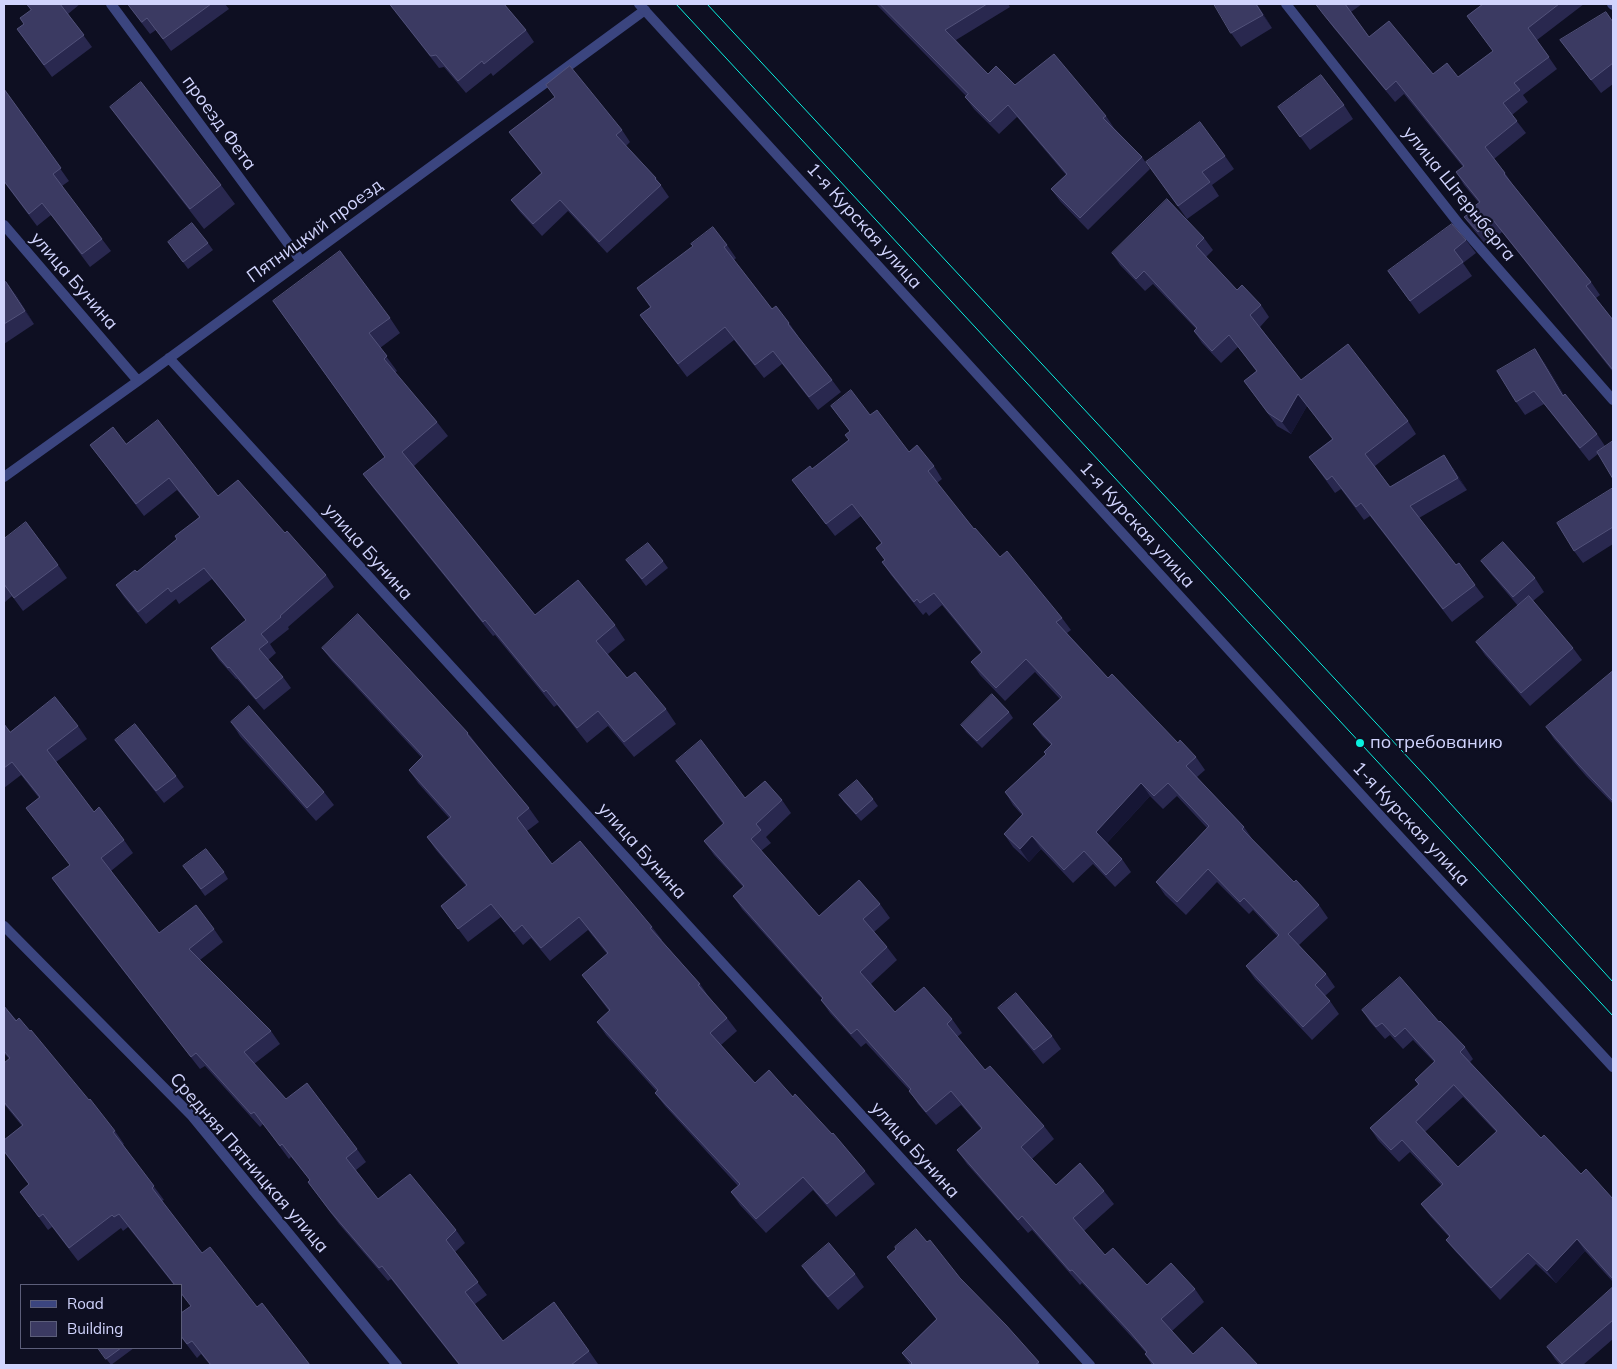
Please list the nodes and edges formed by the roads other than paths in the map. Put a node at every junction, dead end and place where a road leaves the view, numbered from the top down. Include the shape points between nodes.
1 (111, 4) edge
2 (1286, 4) edge
3 (642, 7) edge
4 (4, 225) edge
5 (301, 261) junction
6 (169, 358) junction
7 (138, 381) junction
8 (1613, 400) edge
9 (4, 477) edge
10 (4, 926) edge
11 (1613, 1067) edge
12 (397, 1365) edge
13 (1090, 1365) edge

1 - 5 street, проезд Фета
2 - 8 street, улица Штернберга via 1459,224
3 - 5 street, Пятницкий проезд
3 - 11 street, 1-я Курская улица
4 - 7 street, улица Бунина
5 - 6 street, Пятницкий проезд
6 - 7 street, Пятницкий проезд
6 - 13 street, улица Бунина
7 - 9 street, Пятницкий проезд
10 - 12 street, Средняя Пятницкая улица via 192,1116

